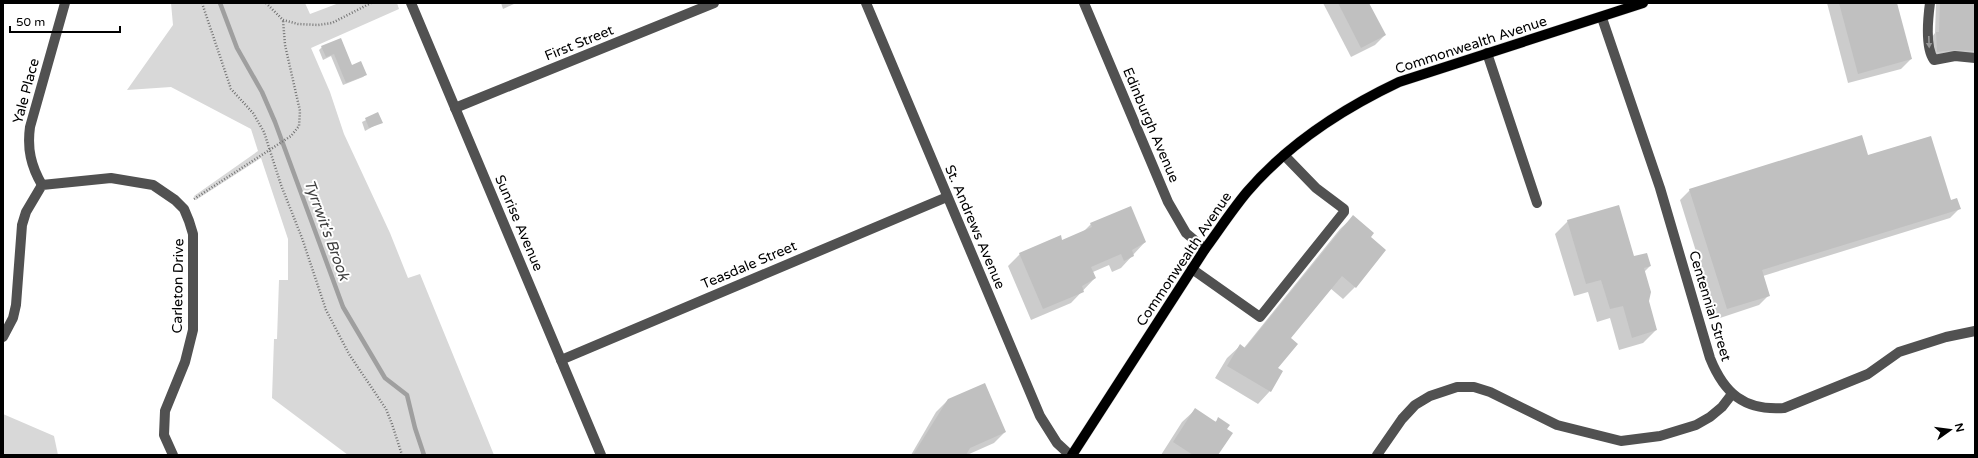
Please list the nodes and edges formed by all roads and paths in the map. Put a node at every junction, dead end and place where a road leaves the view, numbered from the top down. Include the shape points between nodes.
1 (65, 3) edge
2 (202, 3) edge
3 (266, 3) edge
4 (371, 3) edge
5 (411, 3) edge
6 (714, 3) edge
7 (866, 3) edge
8 (1084, 3) edge
9 (1643, 3) edge
10 (1930, 3) edge
11 (1602, 18) junction
12 (283, 20) junction
13 (1487, 53) junction
14 (1975, 58) edge
15 (455, 108) junction
16 (270, 149) junction
17 (1284, 155) junction
18 (42, 185) junction
19 (947, 197) junction
20 (194, 199) dead end
21 (1537, 203) dead end
22 (1205, 249) junction
23 (1192, 269) junction
24 (1975, 331) edge
25 (3, 337) edge
26 (561, 360) junction
27 (1732, 394) junction
28 (173, 455) edge
29 (402, 455) edge
30 (601, 455) edge
31 (1071, 455) edge
32 (1377, 455) edge

1 - 18 street, Yale Place via 30,127 30,159
2 - 16 path via 231,89 257,119
3 - 12 path
4 - 12 path via 340,20 326,24 307,25
5 - 15 street, Sunrise Avenue
6 - 15 street, First Street
7 - 19 street, St. Andrews Avenue
8 - 22 street, Edinburgh Avenue via 1168,202 1186,233
9 - 11 main road, Commonwealth Avenue
10 -> 14 street via 1929,54 1934,60 1955,56
11 - 13 main road, Commonwealth Avenue
11 - 27 street, Centennial Street via 1660,188 1710,358 1722,383
12 - 16 path via 285,45 300,117 297,130
13 - 17 main road, Commonwealth Avenue via 1399,82 1365,98 1314,129
13 - 21 street
15 - 26 street, Sunrise Avenue
16 - 20 path
16 - 29 path via 326,310 353,359 386,409
17 - 22 main road, Commonwealth Avenue via 1247,192
17 - 23 street via 1316,188 1344,209 1344,212 1260,317
18 - 25 street via 26,212 22,226 16,305 13,318
18 - 28 street, Carleton Drive via 111,178 141,182 165,191 187,215 193,234 194,330 185,362 165,411 164,435
19 - 26 street, Teasdale Street
19 - 31 street, St. Andrews Avenue via 1040,416 1057,443
22 - 23 main road, Commonwealth Avenue
23 - 31 main road, Commonwealth Avenue
24 - 27 street, Centennial Street via 1899,352 1868,374 1784,408 1769,409 1756,406
26 - 30 street, Sunrise Avenue
27 - 32 street via 1722,407 1696,425 1660,436 1621,440 1557,425 1490,392 1474,387 1457,387 1430,396 1415,405

